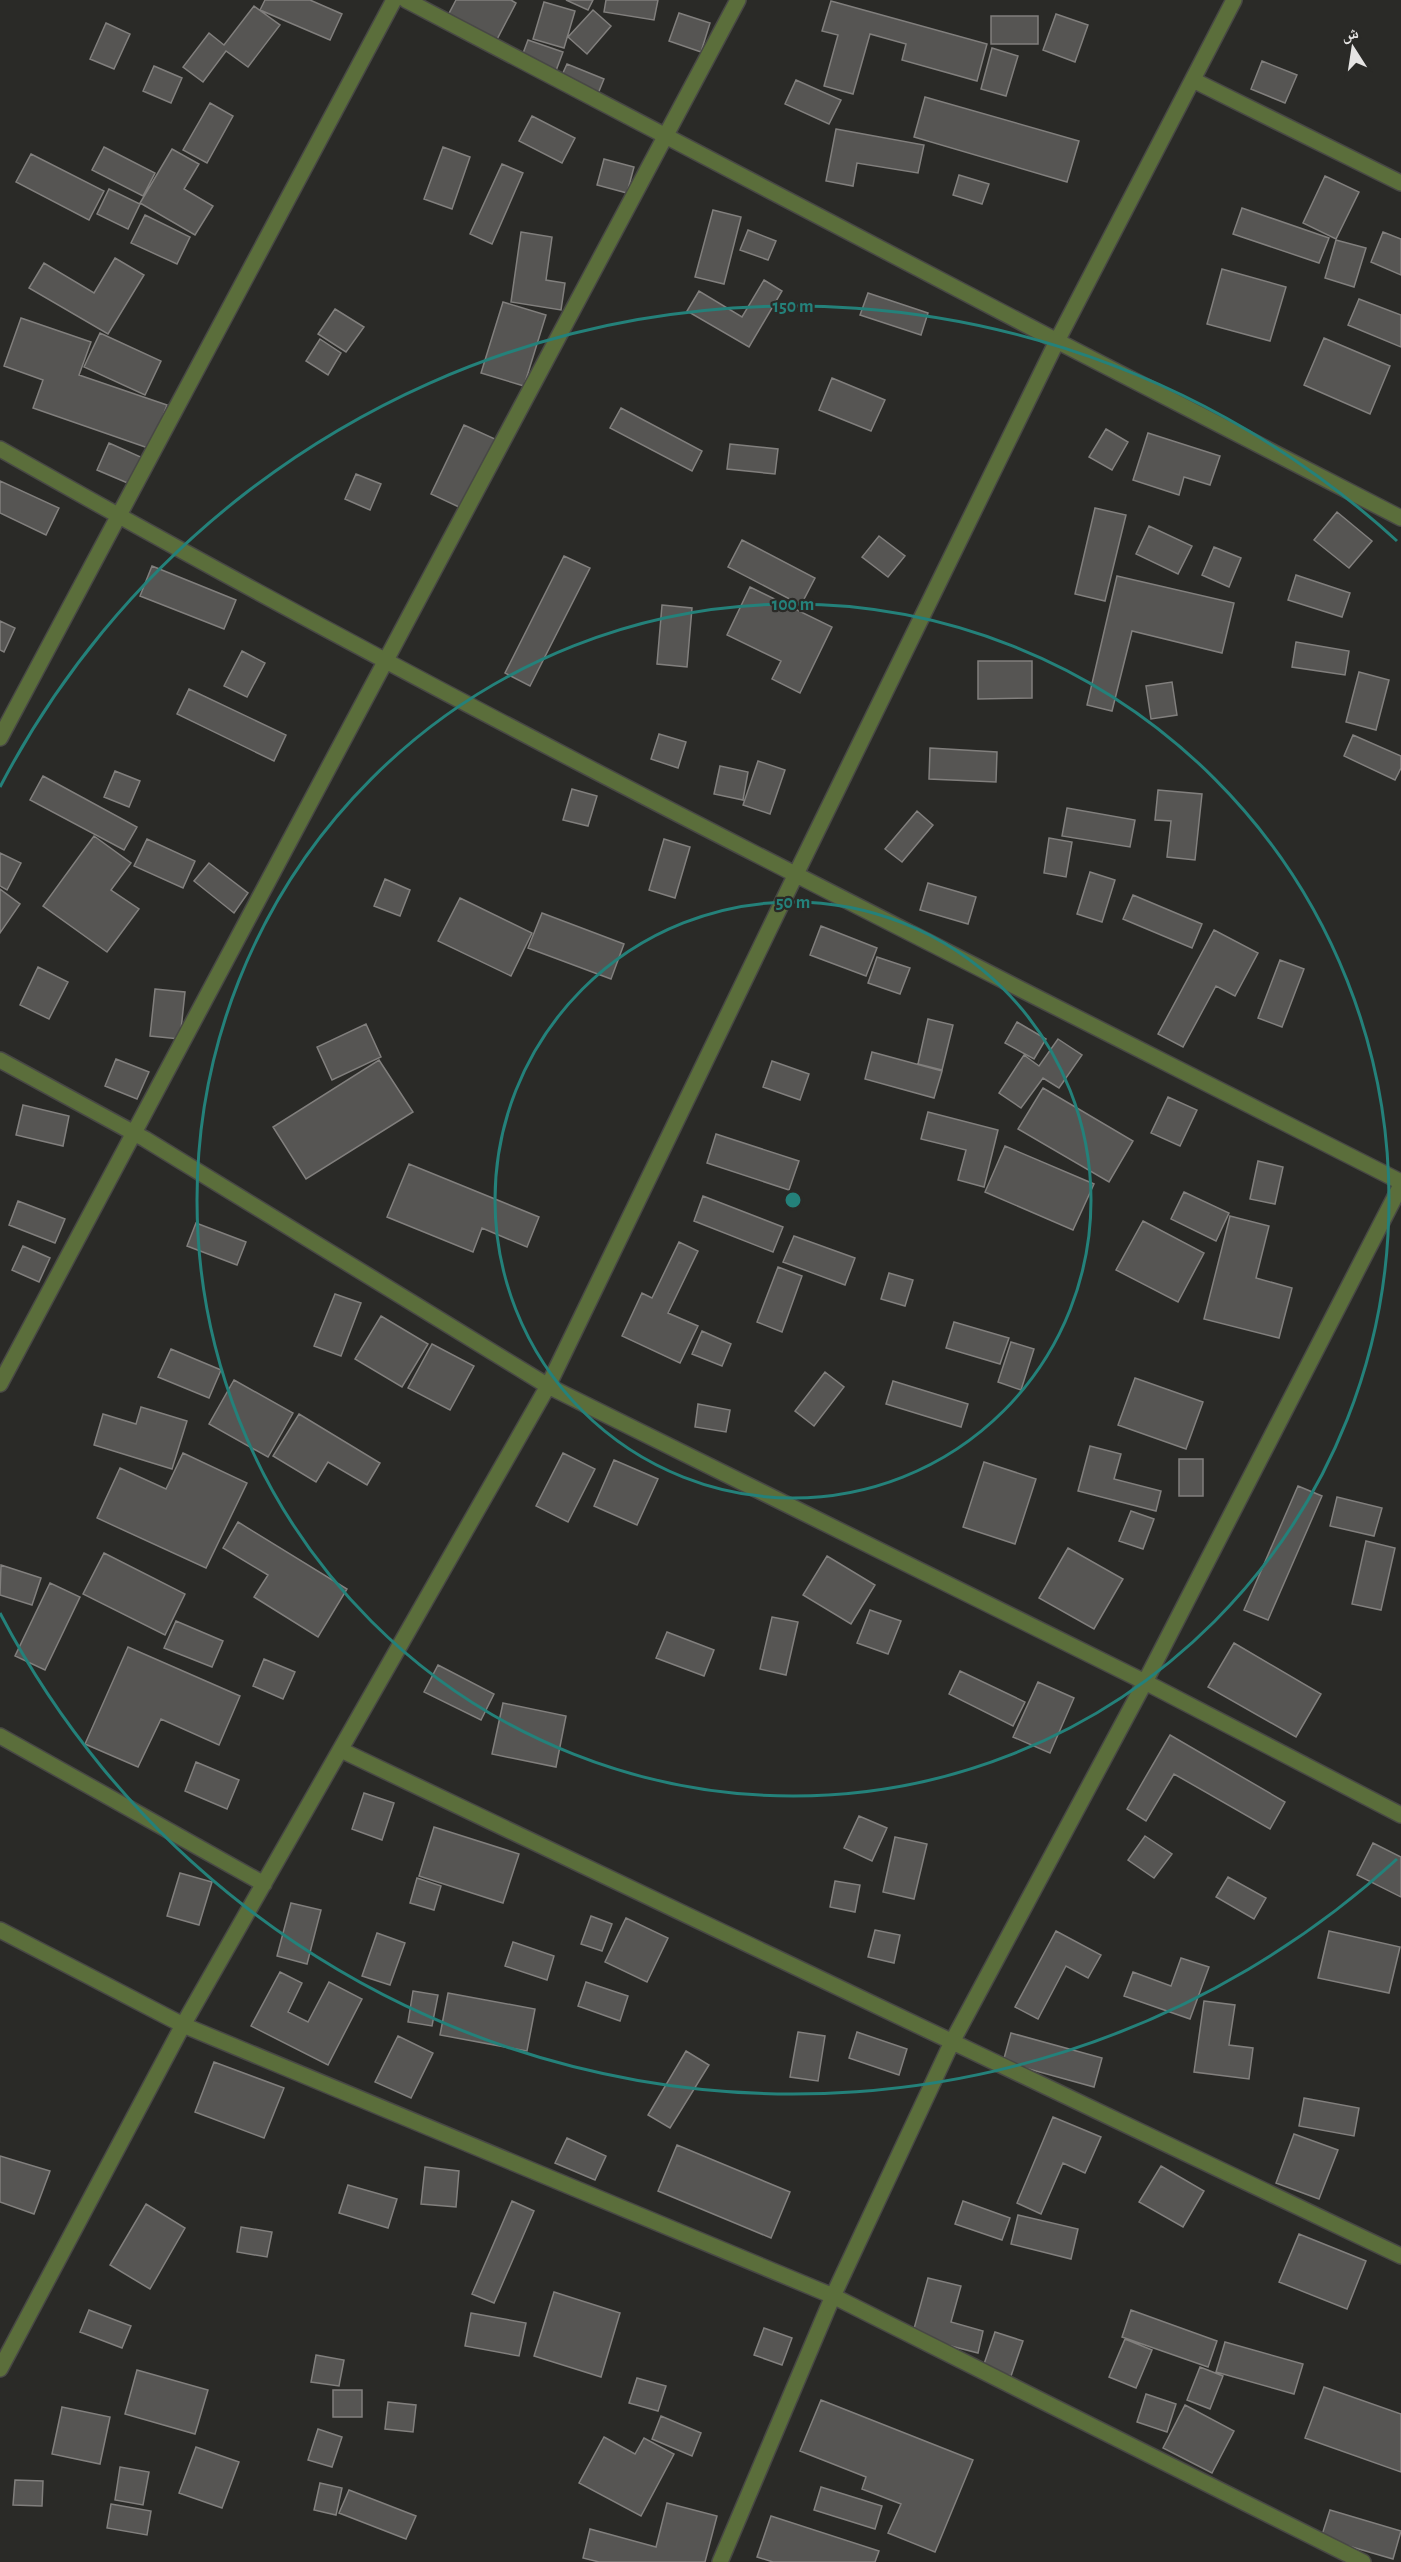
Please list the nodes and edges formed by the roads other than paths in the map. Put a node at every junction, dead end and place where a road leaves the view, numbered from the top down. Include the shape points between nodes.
1 (394, 0) edge
2 (406, 0) edge
3 (738, 0) edge
4 (1234, 0) edge
5 (1192, 80) junction
6 (666, 135) junction
7 (1401, 183) edge
8 (1057, 341) junction
9 (0, 449) edge
10 (118, 516) junction
11 (1401, 518) edge
12 (386, 660) junction
13 (0, 738) edge
14 (796, 874) junction
15 (0, 1060) edge
16 (133, 1133) junction
17 (1401, 1184) edge
18 (0, 1384) edge
19 (548, 1386) junction
20 (1145, 1682) junction
21 (0, 1736) edge
22 (340, 1750) junction
23 (1401, 1815) edge
24 (264, 1884) junction
25 (0, 1929) edge
26 (183, 2025) junction
27 (952, 2042) junction
28 (1401, 2256) edge
29 (833, 2296) junction
30 (0, 2369) edge
31 (720, 2562) edge
32 (1363, 2562) edge

1 - 10 street
2 - 6 street
3 - 6 street
4 - 5 street
5 - 7 street
5 - 8 street
6 - 8 street
6 - 12 street
8 - 11 street
8 - 14 street
9 - 10 street
10 - 12 street
10 - 13 street
12 - 14 street
12 - 16 street
14 - 17 street
14 - 19 street
15 - 16 street
16 - 18 street
16 - 19 street
17 - 20 street
19 - 20 street
19 - 22 street
20 - 23 street
20 - 27 street
21 - 24 street
22 - 24 street
22 - 27 street
24 - 26 street
25 - 26 street
26 - 29 street
26 - 30 street
27 - 28 street
27 - 29 street
29 - 31 street
29 - 32 street

